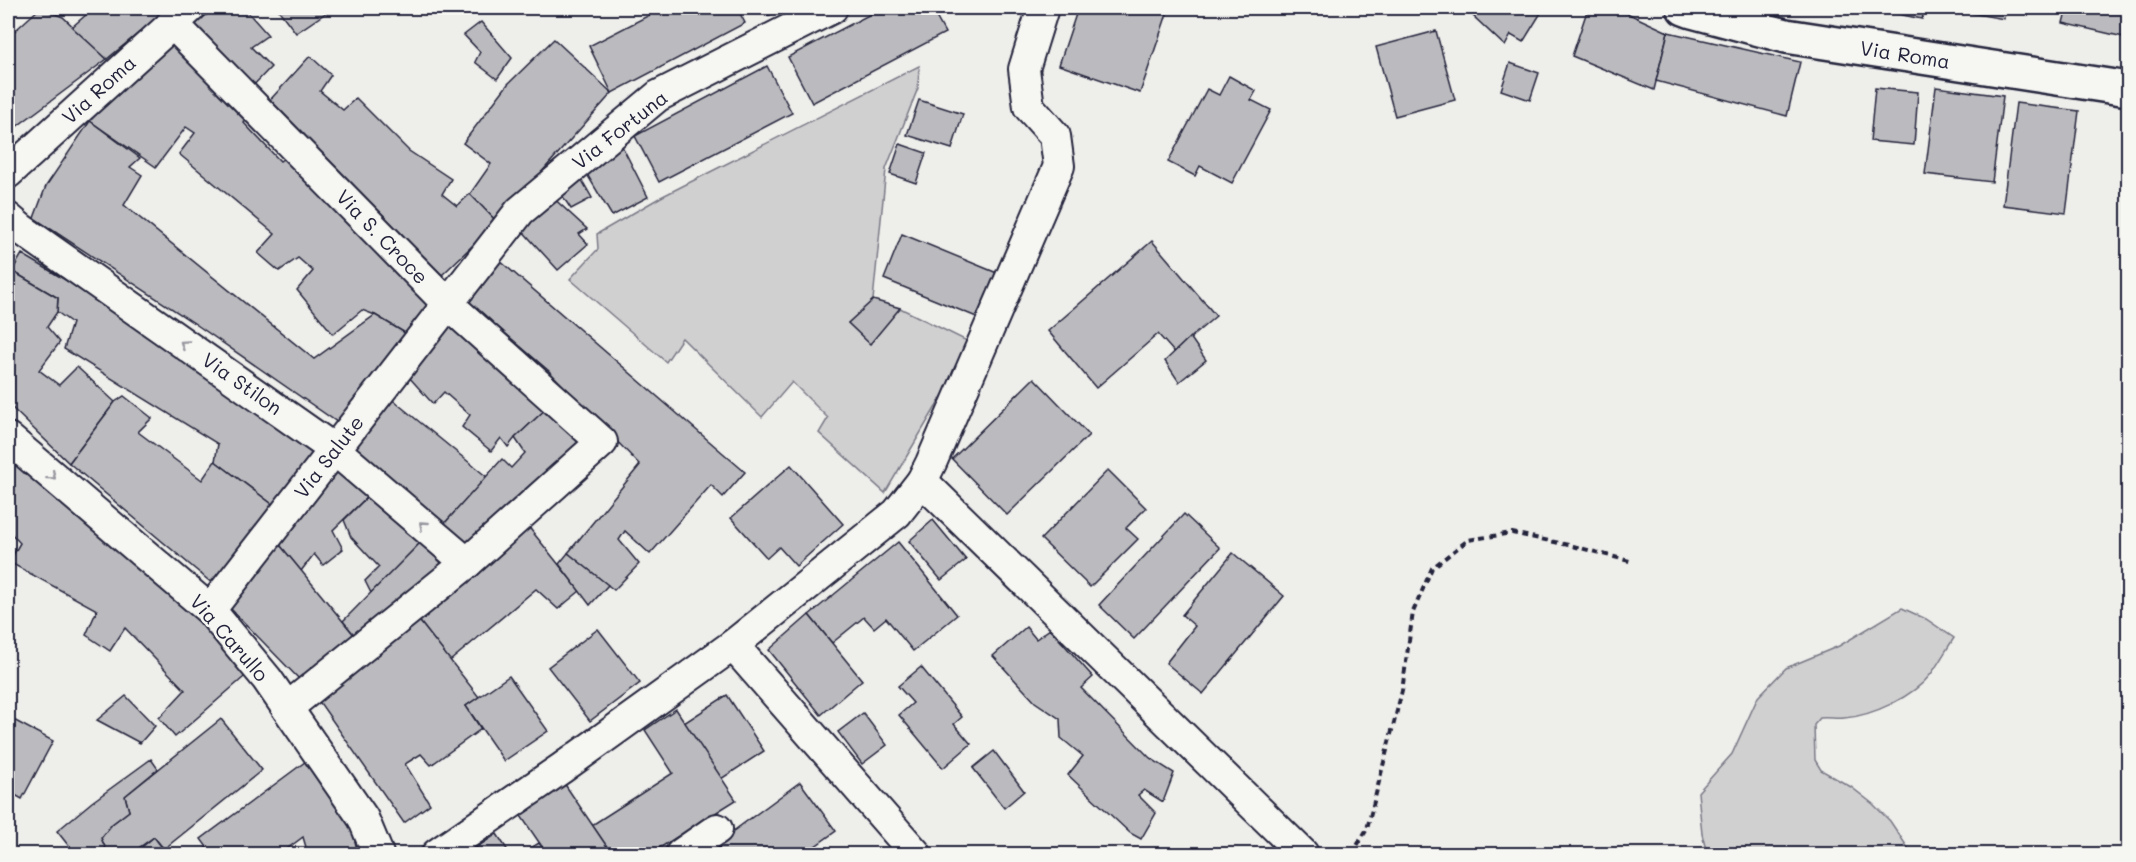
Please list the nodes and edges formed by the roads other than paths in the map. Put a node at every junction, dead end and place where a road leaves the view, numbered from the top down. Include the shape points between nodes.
1 (832, 8) edge
2 (1043, 8) edge
3 (1684, 8) edge
4 (181, 15) edge
5 (2128, 88) edge
6 (8, 172) edge
7 (8, 218) edge
8 (448, 304) junction
9 (8, 438) edge
10 (335, 450) junction
11 (922, 482) junction
12 (467, 563) junction
13 (210, 610) junction
14 (733, 645) junction
15 (287, 708) junction
16 (717, 829) dead end
17 (378, 855) edge
18 (438, 855) edge
19 (681, 855) edge
20 (916, 855) edge
21 (1303, 855) edge

1 - 8 street, Via Fortuna via 658,96 520,211
2 - 11 street via 1024,69 1029,107 1055,136 1059,166
3 - 5 street, Via Roma via 1786,36
4 - 6 street, Via Roma
4 - 8 street, Via S. Croce
10 -> 7 street, Via Stilon
8 - 10 street, Via Salute
8 - 12 street, Via S. Croce via 602,442
9 -> 13 street, Via Carullo
12 -> 10 street, Via Stilon
10 - 13 street, Via Salute
11 - 14 street via 897,513
11 - 21 street
12 - 15 street
13 - 15 street, Via Carullo
14 - 18 street
14 - 20 street
15 - 17 street, Via Carullo via 363,818
16 - 19 street

